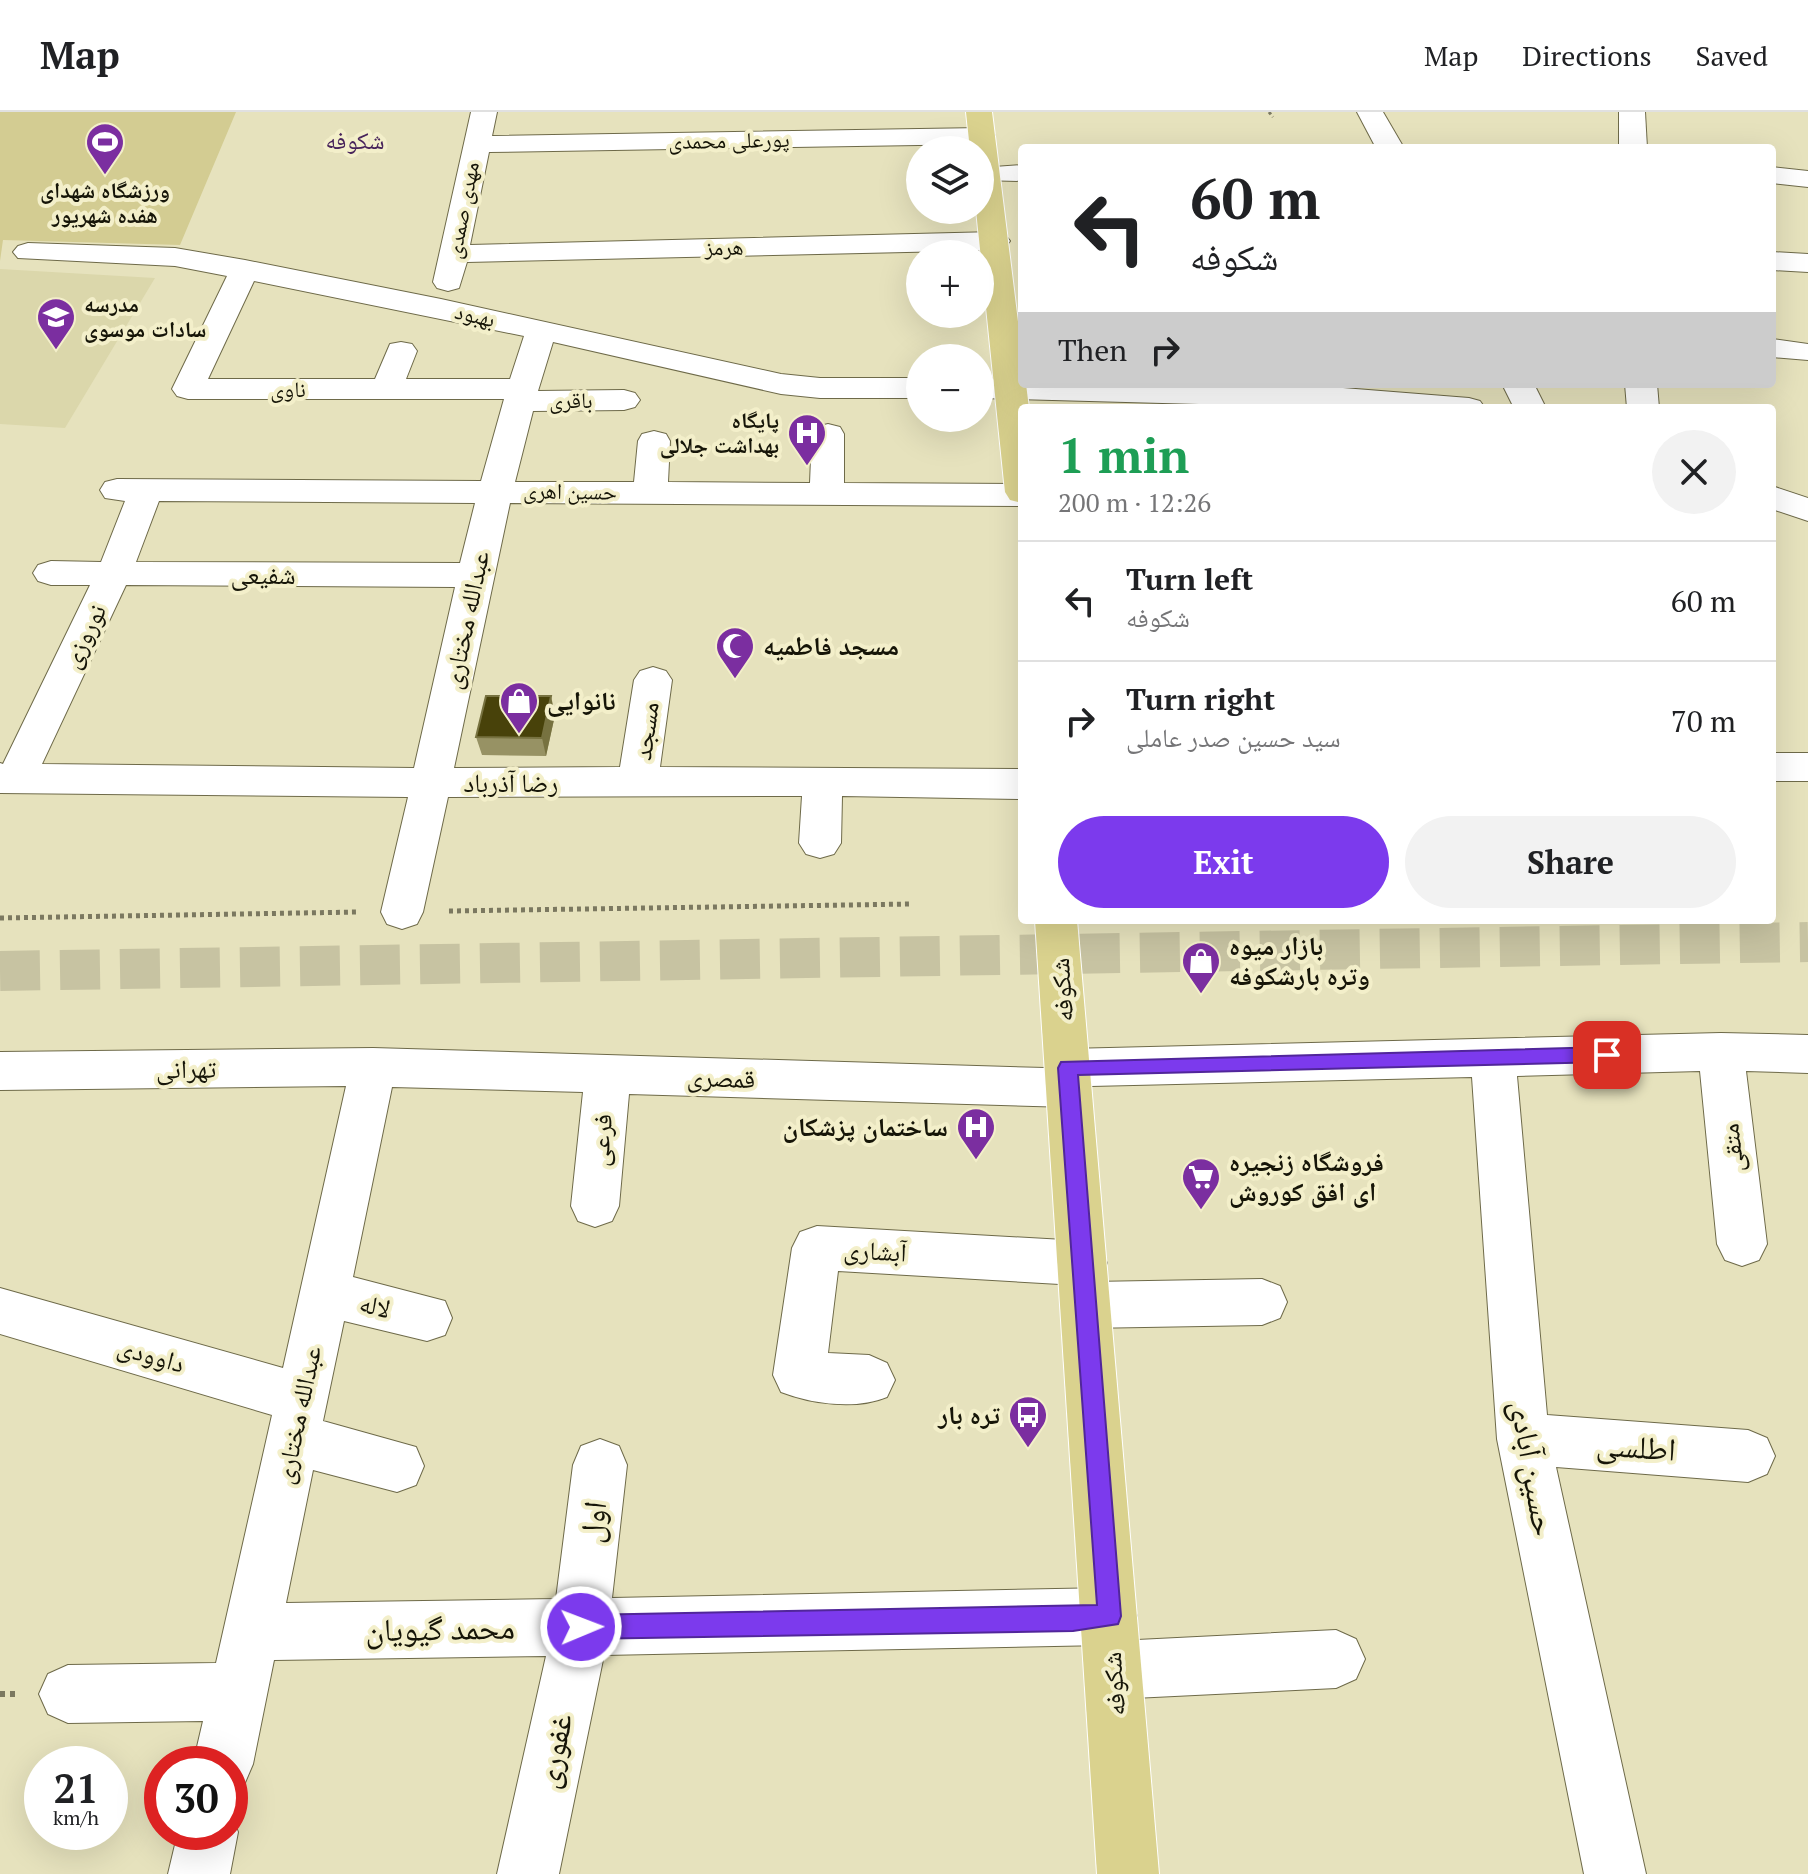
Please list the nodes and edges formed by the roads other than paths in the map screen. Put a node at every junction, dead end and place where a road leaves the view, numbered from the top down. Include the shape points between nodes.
1 (484, 112) edge
2 (1370, 112) edge
3 (1632, 112) edge
4 (981, 124) edge
5 (476, 144) junction
6 (1388, 144) edge
7 (1633, 144) edge
8 (1018, 173) edge
9 (994, 174) edge
10 (1776, 175) edge
11 (1808, 179) edge
12 (993, 224) edge
13 (1018, 228) edge
14 (994, 234) junction
15 (28, 252) dead end
16 (454, 254) junction
17 (1776, 261) edge
18 (1808, 263) edge
19 (245, 269) junction
20 (441, 308) junction
21 (541, 330) junction
22 (1776, 348) edge
23 (401, 351) dead end
24 (1804, 352) dead end
25 (906, 388) edge
26 (996, 388) edge
27 (387, 389) junction
28 (520, 395) junction
29 (624, 400) dead end
30 (1419, 404) edge
31 (828, 434) dead end
32 (654, 441) dead end
33 (1018, 478) edge
34 (494, 490) junction
35 (131, 491) joint
36 (650, 492) junction
37 (827, 493) junction
38 (1018, 494) edge
39 (1776, 498) edge
40 (1808, 510) edge
41 (51, 573) dead end
42 (113, 575) junction
43 (474, 575) junction
44 (653, 680) dead end
45 (1776, 767) edge
46 (1808, 767) edge
47 (8, 778) edge
48 (823, 781) junction
49 (638, 782) junction
50 (433, 783) junction
51 (1018, 784) edge
52 (820, 843) dead end
53 (402, 912) road end
54 (1056, 924) edge
55 (1721, 1052) junction
56 (1808, 1054) edge
57 (1493, 1057) junction
58 (373, 1067) junction
59 (0, 1071) edge
60 (608, 1074) junction
61 (1068, 1078) junction
62 (595, 1206) dead end
63 (1742, 1244) dead end
64 (1084, 1284) junction
65 (324, 1293) junction
66 (1262, 1302) dead end
67 (0, 1311) edge
68 (427, 1318) dead end
69 (869, 1380) dead end
70 (297, 1417) junction
71 (1523, 1439) junction
72 (1748, 1456) dead end
73 (600, 1465) dead end
74 (397, 1466) dead end
75 (581, 1627) junction
76 (251, 1632) junction
77 (1111, 1643) junction
78 (1336, 1659) dead end
79 (238, 1692) junction
80 (68, 1694) dead end
81 (227, 1746) edge
82 (204, 1850) edge
83 (199, 1874) edge
84 (528, 1874) edge
85 (1128, 1874) edge
86 (1615, 1874) edge

1 - 5 street, مهدی صمدی
2 - 6 street
3 - 7 street
4 - 5 street, پورعلی محمدی
5 - 16 street, مهدی صمدی
8 - 9 street
10 - 11 street
12 - 14 main road
13 - 14 street, هرمز
14 - 16 street, هرمز
14 - 26 main road
15 - 19 street, بهبود via 175,257
16 - 20 street, مهدی صمدی
17 - 18 street
19 - 20 street, بهبود
19 - 27 street, ناوی via 188,389
20 - 21 street, بهبود
21 - 25 street, بهبود via 781,384
21 - 28 street, عبدالله مختاری
22 - 24 street
23 - 27 street
26 - 30 street
26 - 33 main road
27 - 28 street, ناوی
28 - 29 street, باقری
28 - 34 street, عبدالله مختاری
31 - 37 street
32 - 36 street
34 - 35 street, حسین اهری
34 - 36 street, حسین اهری
34 - 43 street, عبدالله مختاری
35 - 42 street, نوروزی
36 - 37 street, حسین اهری
37 - 38 street, حسین اهری
39 - 40 street
41 - 42 street, شفیعی
42 - 43 street, شفیعی
42 - 47 street, نوروزی
43 - 50 street, عبدالله مختاری
44 - 49 street, مسجد
45 - 46 street
47 - 50 street, رضا آذرباد
48 - 49 street, رضا آذرباد
48 - 51 street, رضا آذرباد
48 - 52 street
49 - 50 street, رضا آذرباد
50 - 53 street, عبدالله مختاری
54 - 61 main road, شکوفه
55 - 56 street, قمصری
55 - 57 street, قمصری
55 - 63 street, متقی
57 - 61 street, قمصری
57 - 71 street, حسین آبادی
58 - 59 street, تهرانی
58 - 60 street, قمصری
58 - 65 street, عبدالله مختاری
60 - 61 street, قمصری
60 - 62 street, فرعی
61 - 64 main road, شکوفه
64 - 66 street
64 - 69 street, آبشاری via 817,1248 799,1375
64 - 77 main road, شکوفه
65 - 68 street, لاله
65 - 70 street, عبدالله مختاری
67 - 70 street, داوودی via 269,1390
70 - 74 street, داوودی
70 - 76 street, عبدالله مختاری
71 - 72 street, اطلسی
71 - 86 street, حسین آبادی
73 - 75 street, اول
75 - 76 street, محمد گیویان
75 - 77 street, محمد گیویان via 1057,1619
75 - 84 street, غفوری
76 - 79 street, عبدالله مختاری
77 - 78 street, محمد گیویان
77 - 85 main road, شکوفه
79 - 80 street
79 - 81 street, عبدالله مختاری
82 - 83 street

